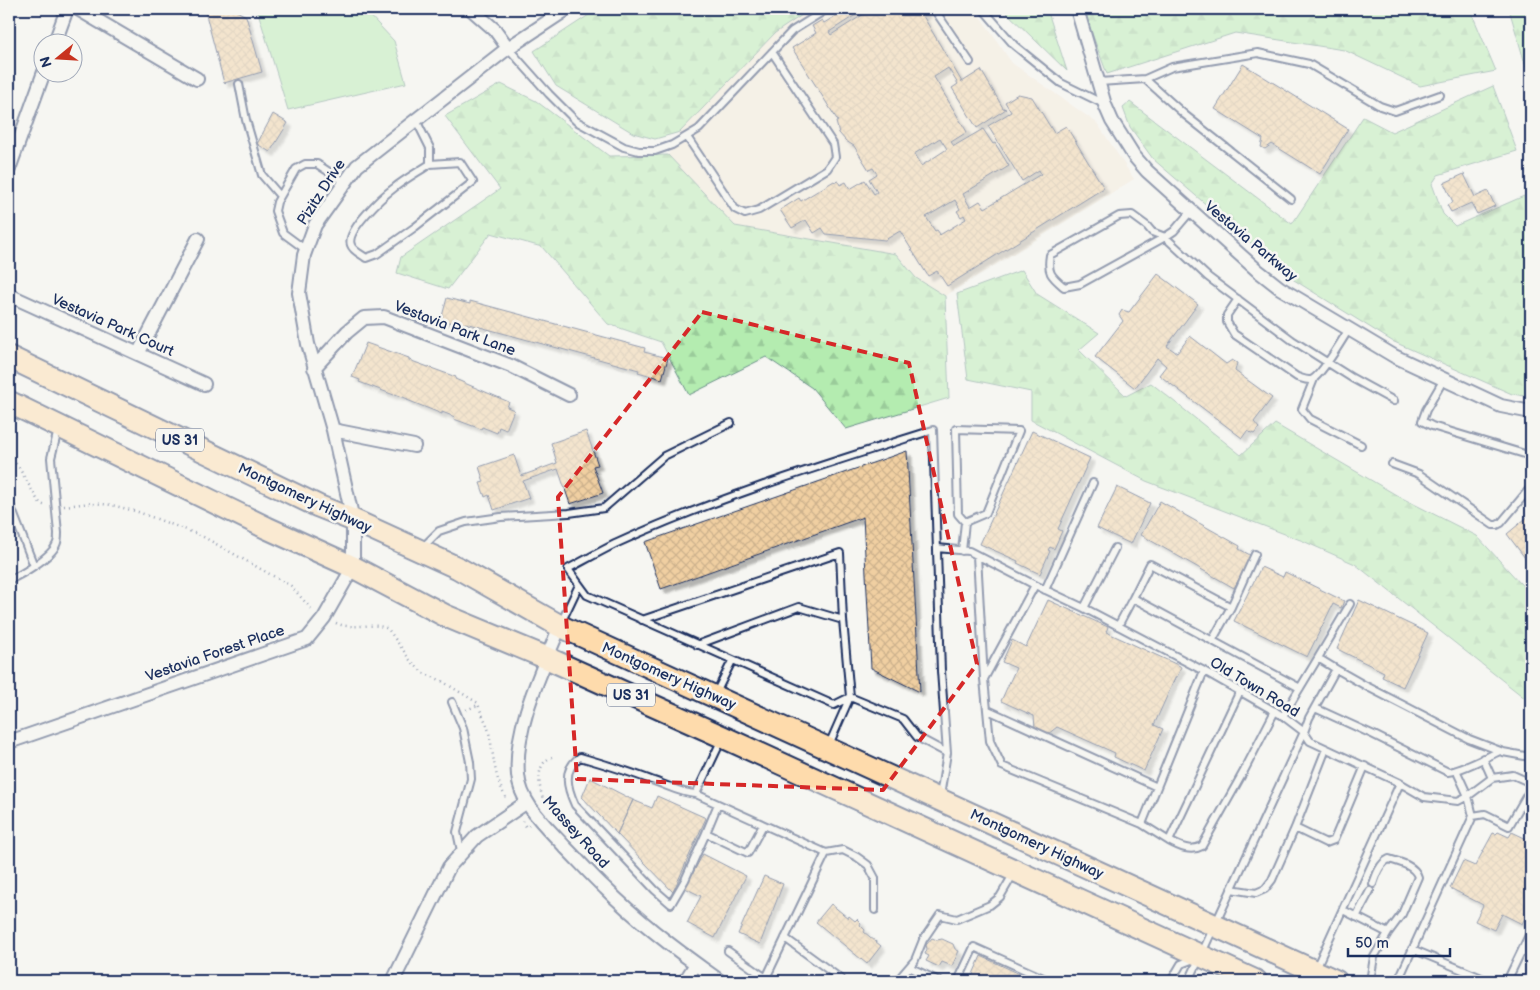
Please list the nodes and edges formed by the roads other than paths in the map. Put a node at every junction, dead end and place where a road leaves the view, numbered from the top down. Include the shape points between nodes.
1 (67, 9) edge
2 (78, 9) edge
3 (471, 9) edge
4 (567, 9) edge
5 (827, 9) edge
6 (934, 9) edge
7 (983, 9) edge
8 (1077, 9) edge
9 (59, 32) edge
10 (508, 48) junction
11 (772, 52) junction
12 (970, 62) dead end
13 (197, 78) dead end
14 (1144, 79) junction
15 (40, 82) edge
16 (1099, 82) junction
17 (239, 84) dead end
18 (1440, 95) dead end
19 (1105, 105) junction
20 (416, 120) junction
21 (687, 137) junction
22 (430, 164) junction
23 (9, 169) edge
24 (346, 183) junction
25 (280, 196) junction
26 (1291, 199) dead end
27 (1191, 211) junction
28 (1165, 237) junction
29 (198, 239) dead end
30 (306, 250) junction
31 (9, 295) edge
32 (1238, 300) junction
33 (1349, 329) junction
34 (138, 354) junction
35 (9, 357) edge
36 (1327, 362) junction
37 (314, 368) junction
38 (1314, 379) junction
39 (1444, 379) junction
40 (204, 384) dead end
41 (569, 396) dead end
42 (1394, 401) dead end
43 (9, 402) edge
44 (1531, 412) edge
45 (731, 423) dead end
46 (59, 427) junction
47 (333, 430) junction
48 (414, 446) dead end
49 (1361, 446) dead end
50 (1531, 456) edge
51 (1392, 464) dead end
52 (1093, 483) dead end
53 (1531, 487) edge
54 (9, 502) edge
55 (353, 520) junction
56 (965, 522) junction
57 (937, 548) junction
58 (1114, 548) dead end
59 (419, 550) junction
60 (962, 550) junction
61 (1255, 554) dead end
62 (978, 556) junction
63 (34, 566) junction
64 (353, 567) junction
65 (9, 580) edge
66 (579, 585) junction
67 (1035, 585) junction
68 (1045, 590) junction
69 (1133, 598) junction
70 (1350, 604) dead end
71 (1084, 608) junction
72 (1231, 608) junction
73 (642, 620) junction
74 (843, 620) junction
75 (560, 626) junction
76 (1118, 626) junction
77 (1212, 641) junction
78 (697, 645) junction
79 (547, 658) junction
80 (1318, 658) junction
81 (732, 661) junction
82 (1336, 668) junction
83 (1204, 671) junction
84 (984, 679) junction
85 (1300, 688) junction
86 (1240, 691) junction
87 (714, 696) junction
88 (850, 697) junction
89 (452, 702) dead end
90 (1314, 708) junction
91 (988, 710) junction
92 (1275, 711) junction
93 (1283, 716) junction
94 (1304, 732) junction
95 (722, 736) junction
96 (9, 742) edge
97 (828, 748) junction
98 (1326, 749) junction
99 (1500, 751) junction
100 (947, 753) junction
101 (1531, 756) edge
102 (1483, 758) junction
103 (1365, 766) junction
104 (1457, 772) junction
105 (1492, 778) junction
106 (1400, 783) junction
107 (1531, 783) edge
108 (1157, 787) junction
109 (1531, 788) edge
110 (696, 794) junction
111 (1468, 796) junction
112 (940, 800) junction
113 (527, 802) junction
114 (718, 804) junction
115 (1473, 816) junction
116 (1142, 824) junction
117 (763, 825) junction
118 (1294, 828) junction
119 (706, 833) junction
120 (1169, 841) junction
121 (461, 851) junction
122 (826, 853) junction
123 (1016, 871) junction
124 (1373, 884) dead end
125 (1231, 889) junction
126 (1370, 891) dead end
127 (875, 910) dead end
128 (1342, 910) junction
129 (1356, 917) junction
130 (1215, 926) junction
131 (1531, 931) edge
132 (1388, 933) junction
133 (785, 938) junction
134 (1412, 949) junction
135 (1522, 950) junction
136 (728, 951) dead end
137 (1531, 955) edge
138 (1202, 956) junction
139 (696, 964) junction
140 (909, 967) junction
141 (1315, 971) junction
142 (768, 979) edge
143 (841, 979) dead end
144 (393, 981) edge
145 (685, 981) edge
146 (720, 981) edge
147 (897, 981) edge
148 (939, 981) edge
149 (958, 981) edge
150 (1050, 981) edge
151 (1171, 981) edge
152 (1189, 981) edge
153 (1256, 981) edge
154 (1336, 981) edge
155 (1370, 981) edge
156 (1398, 981) edge
157 (1489, 981) edge
158 (1506, 981) edge

1 - 9 street
2 - 13 street
3 - 10 street via 495,30
4 - 10 street, Pizitz Drive
5 - 11 lane via 792,31
6 - 12 lane
7 - 19 lane via 1014,45 1060,82
8 - 16 street, Vestavia Parkway
10 - 20 street, Pizitz Drive
10 - 21 lane via 576,121 624,147 655,151
11 - 21 lane via 699,129
11 - 21 lane via 833,144 835,157 827,169 759,210 745,214 735,209
14 - 16 lane
14 - 18 lane via 1172,67 1258,53 1309,64 1380,106 1395,111
14 - 26 lane
15 - 23 street
16 - 19 street, Vestavia Parkway
17 - 25 lane via 262,175
19 - 27 street, Vestavia Parkway via 1134,156
20 - 22 lane via 430,148
20 - 24 street, Pizitz Drive via 357,166
22 - 22 lane via 394,188 369,210 350,238 356,251 366,258 377,254 473,182 460,162
24 - 25 lane via 318,164 305,164 296,169
24 - 30 street, Pizitz Drive via 315,225
25 - 30 lane via 275,211 283,233
27 - 28 lane
27 - 33 street, Vestavia Parkway via 1280,288
28 - 28 lane via 1152,232 1132,215 1119,216 1050,255 1048,267 1064,287 1080,284
28 - 32 lane
29 - 34 street
30 - 37 street, Pizitz Drive via 299,294
31 - 34 street, Vestavia Park Court
32 - 36 lane
32 - 38 lane via 1227,315 1228,326 1234,334 1297,377
33 - 36 lane
33 - 39 street, Vestavia Parkway via 1394,356
34 - 40 street, Vestavia Park Court
35 - 55 main road, Montgomery Highway / US 31
36 - 38 lane
36 - 42 lane
37 - 41 street, Vestavia Park Lane via 364,318 384,317 511,366
37 - 47 street, Pizitz Drive
38 - 49 lane via 1302,409 1310,419
39 - 44 street, Vestavia Parkway via 1501,406
39 - 50 lane via 1422,421
43 - 46 main road, US 31
45 - 59 lane via 664,456 604,508 466,522 439,531
46 - 63 lane via 50,458 58,533 56,545
46 - 64 main road, US 31
47 - 48 street
47 - 55 street, Pizitz Drive
51 - 53 lane via 1419,474 1493,525 1501,522
52 - 68 lane
54 - 63 lane
55 - 59 main road, Montgomery Highway / US 31
55 - 64 street, Vestavia Forest Place
56 - 56 lane via 986,513 1019,431 956,429 958,514
56 - 60 lane
57 - 60 lane, Old Town Road
57 - 66 lane via 933,430 812,468 698,509 614,545 568,569
57 - 100 lane
58 - 71 lane
59 - 75 main road, Montgomery Highway / US 31 via 458,568
60 - 62 lane, Old Town Road
61 - 72 lane
62 - 67 lane, Old Town Road
62 - 84 lane
63 - 65 lane
64 - 79 main road, US 31 via 446,616
64 - 96 street, Vestavia Forest Place via 324,618 307,639
66 - 73 lane via 587,595
66 - 75 lane
67 - 68 lane, Old Town Road
67 - 84 lane
68 - 71 lane, Old Town Road
69 - 72 lane via 1150,564
69 - 76 lane
69 - 77 lane
70 - 80 lane
71 - 76 lane, Old Town Road
72 - 77 lane
73 - 74 lane via 840,553
73 - 78 lane
74 - 78 lane via 799,607
74 - 88 lane
75 - 79 street, Massey Road
75 - 87 main road, Montgomery Highway / US 31
76 - 83 lane, Old Town Road
77 - 85 lane
78 - 81 lane
79 - 95 main road, US 31
79 - 113 street, Massey Road via 525,716 517,758 518,778
80 - 82 lane
80 - 85 lane
81 - 87 lane
81 - 88 lane via 834,705
82 - 90 lane
82 - 99 lane via 1469,739
83 - 86 lane, Old Town Road
83 - 108 lane
84 - 91 lane
85 - 93 lane
86 - 92 lane, Old Town Road
86 - 120 lane
87 - 97 main road, Montgomery Highway / US 31
88 - 97 lane
88 - 100 lane via 903,719 917,737
89 - 121 lane via 464,728 470,762 471,779 457,832
90 - 94 lane
90 - 104 lane via 1448,772
91 - 108 lane
91 - 116 lane via 990,741 1002,766
92 - 93 lane, Old Town Road
92 - 120 lane via 1202,846 1188,849
93 - 94 lane, Old Town Road
94 - 98 lane, Old Town Road via 1310,741
94 - 125 lane
95 - 110 lane
95 - 123 main road, US 31
97 - 112 main road, Montgomery Highway / US 31
98 - 103 lane, Old Town Road
98 - 118 lane
99 - 101 lane
99 - 102 lane
100 - 112 lane
102 - 104 lane
102 - 105 lane
103 - 106 lane, Old Town Road
103 - 118 lane via 1334,840 1326,843
104 - 111 lane
105 - 107 lane via 1513,775
105 - 111 lane, Old Town Road
106 - 111 lane, Old Town Road via 1424,797 1458,801
106 - 128 lane
108 - 116 lane
109 - 115 lane via 1509,826 1485,814
110 - 114 lane
110 - 119 lane via 682,793 580,757 571,763 568,774 569,790 575,805 671,904
111 - 115 lane
112 - 130 main road, Montgomery Highway / US 31
113 - 121 street via 477,836
113 - 139 street, Massey Road via 539,819 605,888
114 - 117 lane
114 - 119 lane
115 - 134 lane
116 - 120 lane
117 - 119 lane via 748,854
117 - 122 lane
118 - 125 lane via 1265,889 1256,893
121 - 144 street via 449,866
122 - 127 lane via 843,850 868,865 875,878
122 - 133 lane
123 - 138 main road, US 31
123 - 140 lane via 1000,898 990,905 957,919 940,915
124 - 132 lane via 1389,859 1410,867 1418,878 1402,914
125 - 130 lane
126 - 129 lane
128 - 129 lane
128 - 141 lane
129 - 132 lane
130 - 138 lane
130 - 141 main road, Montgomery Highway / US 31
131 - 135 lane
132 - 155 lane via 1374,957
133 - 142 lane
133 - 143 lane
134 - 156 lane
134 - 157 lane
135 - 137 lane
135 - 158 lane
136 - 142 lane
138 - 151 lane via 1181,964
138 - 152 lane
138 - 153 main road, US 31
139 - 145 street
139 - 146 street, Massey Road
140 - 147 lane
140 - 148 lane
141 - 154 main road, Montgomery Highway / US 31
149 - 150 lane via 974,947

